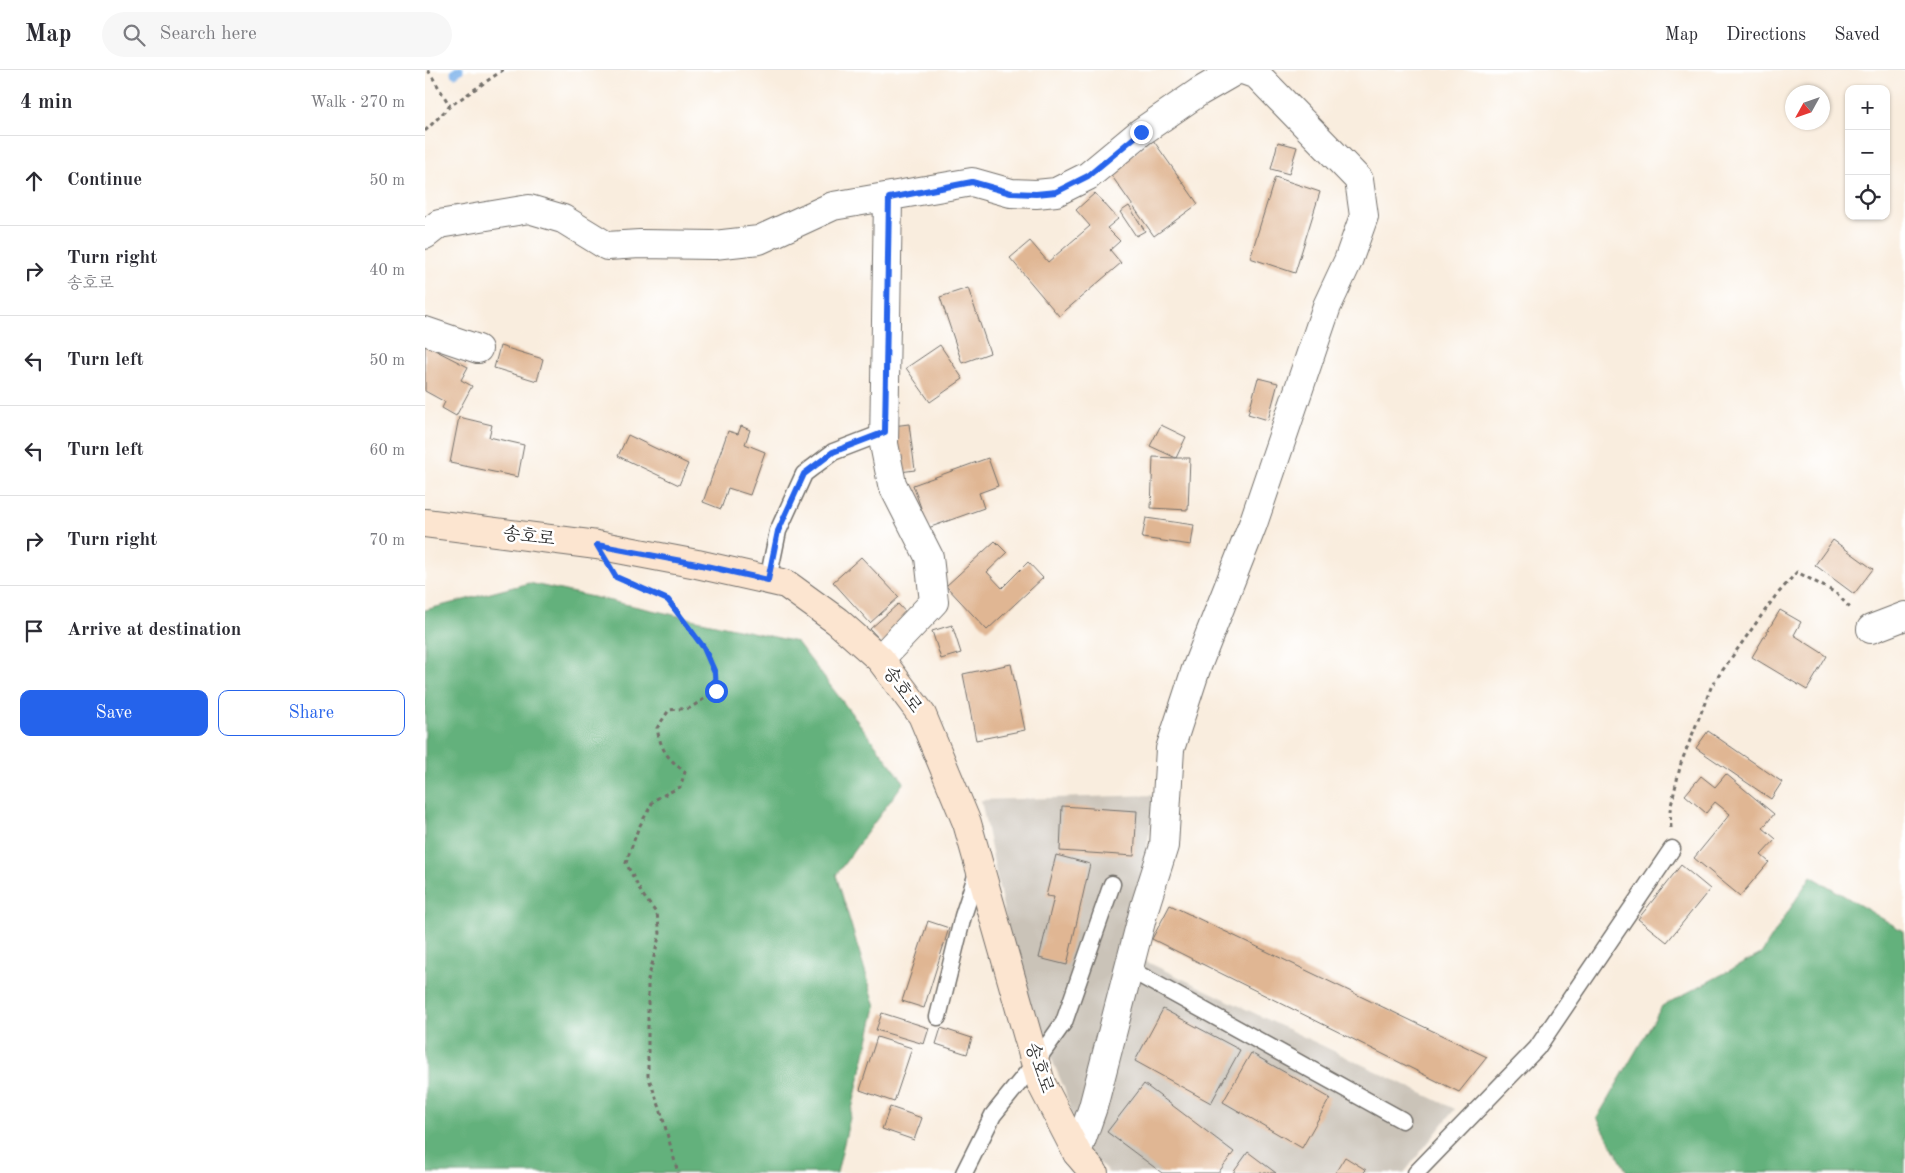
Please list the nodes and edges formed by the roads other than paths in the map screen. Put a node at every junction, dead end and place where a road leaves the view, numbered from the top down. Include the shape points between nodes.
1 (1237, 70) edge
2 (1243, 70) edge
3 (889, 198) junction
4 (425, 234) edge
5 (425, 331) edge
6 (478, 350) dead end
7 (885, 432) junction
8 (425, 523) edge
9 (768, 580) junction
10 (1905, 616) edge
11 (1871, 629) road end
12 (880, 659) junction
13 (1672, 849) road end
14 (979, 865) junction
15 (1113, 884) dead end
16 (1129, 970) junction
17 (938, 1016) dead end
18 (1035, 1063) junction
19 (1402, 1120) dead end
20 (1086, 1163) edge
21 (964, 1173) edge
22 (1416, 1173) edge

1 - 3 street via 1141,132 1088,176 1056,192 1011,193 972,182
2 - 16 street via 1257,75 1359,180 1364,216 1327,306 1253,524 1196,669 1170,749 1164,846
3 - 4 street via 833,206 759,240 714,245 607,246 563,219 529,209 439,224
3 - 7 street
5 - 6 street
7 - 9 lane via 833,452 804,474 778,531
7 - 12 street via 884,444 892,484 929,557 934,602
8 - 9 main road, 송호로 via 597,545
9 - 12 main road, 송호로 via 786,584 837,621
10 - 11 street
12 - 14 main road, 송호로 via 922,715 967,823
13 - 22 lane via 1537,1048
14 - 17 lane
14 - 18 main road, 송호로
15 - 18 lane via 1064,1022
16 - 19 lane
16 - 20 street via 1093,1107
18 - 20 main road, 송호로 via 1041,1083
18 - 21 lane via 993,1115

